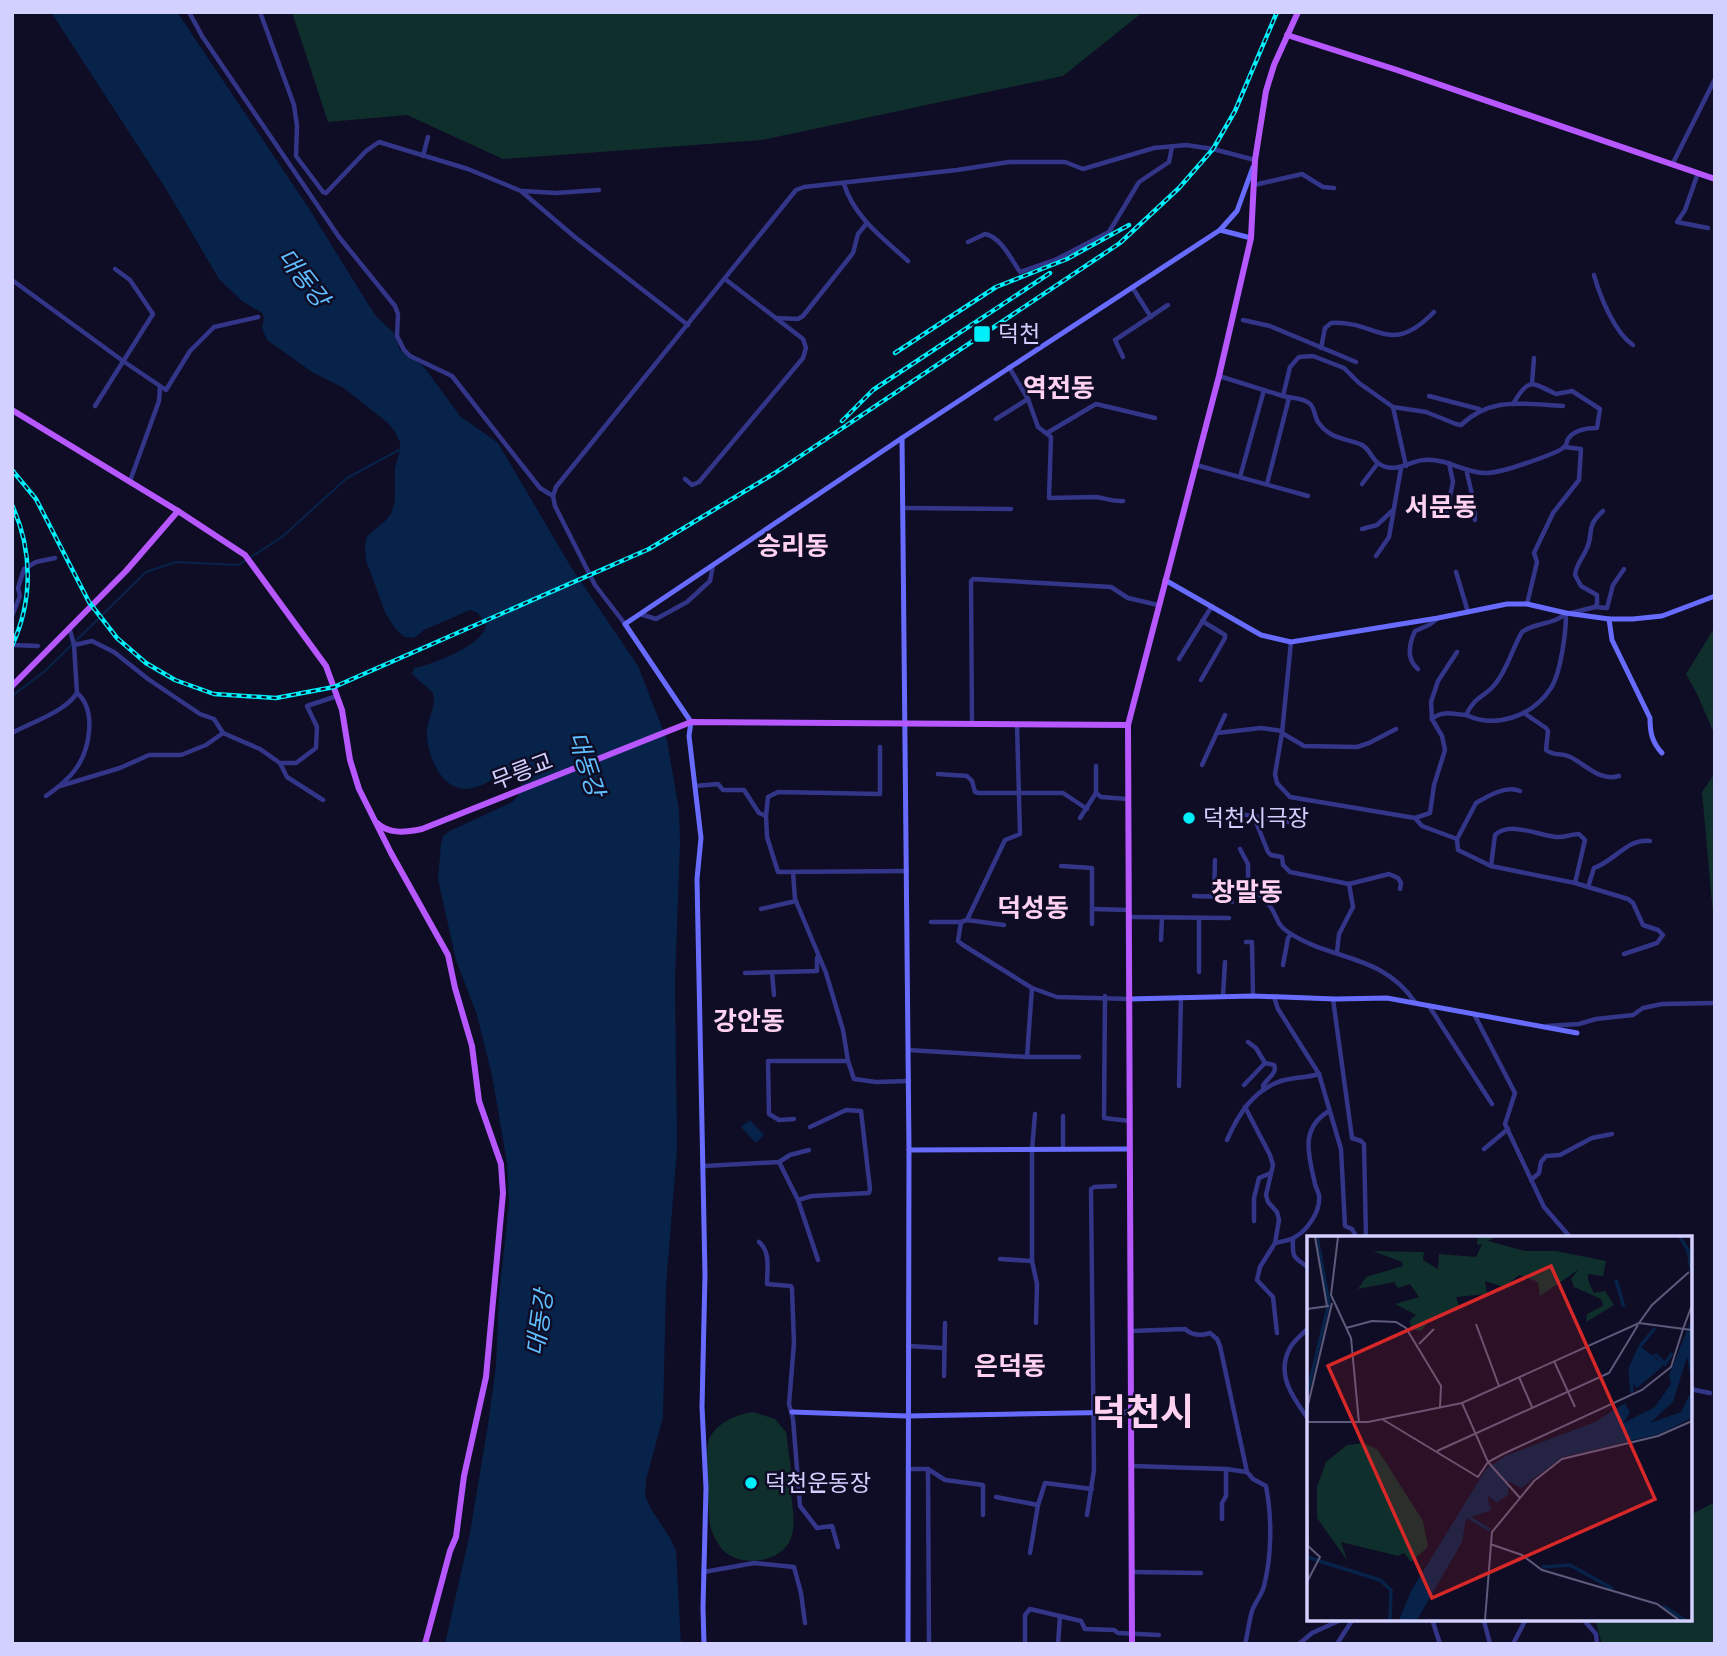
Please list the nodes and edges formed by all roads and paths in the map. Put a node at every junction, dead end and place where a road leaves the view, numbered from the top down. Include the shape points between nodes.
1 (189, 12) edge
2 (260, 12) edge
3 (1298, 12) edge
4 (1287, 35) junction
5 (1715, 79) edge
6 (428, 137) dead end
7 (1174, 146) junction
8 (424, 156) junction
9 (1255, 160) junction
10 (1672, 164) junction
11 (1698, 173) junction
12 (1715, 179) edge
13 (844, 184) junction
14 (1254, 185) junction
15 (1334, 188) dead end
16 (599, 190) dead end
17 (522, 191) junction
18 (867, 223) junction
19 (1708, 228) dead end
20 (1220, 230) junction
21 (1251, 238) junction
22 (968, 242) dead end
23 (908, 261) dead end
24 (115, 269) dead end
25 (1594, 275) dead end
26 (725, 279) junction
27 (12, 280) edge
28 (1132, 287) junction
29 (1168, 305) dead end
30 (1434, 312) dead end
31 (258, 317) dead end
32 (1151, 317) junction
33 (776, 318) junction
34 (1243, 320) dead end
35 (688, 325) junction
36 (1633, 345) dead end
37 (1321, 348) junction
38 (1123, 357) dead end
39 (1534, 358) dead end
40 (123, 361) junction
41 (1356, 362) dead end
42 (1009, 367) junction
43 (1219, 376) junction
44 (1532, 383) junction
45 (160, 387) junction
46 (1264, 390) junction
47 (1283, 396) junction
48 (1429, 396) dead end
49 (1289, 398) junction
50 (1028, 399) junction
51 (1513, 404) junction
52 (95, 406) dead end
53 (1563, 406) dead end
54 (1393, 407) junction
55 (1480, 409) junction
56 (13, 411) edge
57 (1155, 418) dead end
58 (996, 419) dead end
59 (1047, 433) junction
60 (902, 438) junction
61 (1565, 447) junction
62 (1378, 463) junction
63 (1449, 463) junction
64 (1196, 465) junction
65 (1403, 467) junction
66 (1467, 472) junction
67 (1240, 477) junction
68 (684, 478) dead end
69 (129, 482) junction
70 (1267, 484) junction
71 (1362, 484) dead end
72 (553, 496) junction
73 (1308, 496) dead end
74 (1123, 501) dead end
75 (904, 508) junction
76 (1011, 509) dead end
77 (1392, 510) junction
78 (178, 511) junction
79 (1603, 511) dead end
80 (1446, 515) dead end
81 (1475, 520) dead end
82 (1362, 529) dead end
83 (1376, 556) dead end
84 (55, 558) dead end
85 (713, 565) junction
86 (1624, 569) dead end
87 (1456, 572) dead end
88 (1165, 579) junction
89 (18, 587) junction
90 (12, 595) edge
91 (1715, 596) edge
92 (1527, 604) junction
93 (1158, 605) junction
94 (1212, 606) junction
95 (1595, 607) junction
96 (1468, 612) junction
97 (1568, 613) junction
98 (640, 614) junction
99 (12, 616) edge
100 (1438, 618) junction
101 (1609, 619) junction
102 (1202, 621) junction
103 (625, 624) junction
104 (71, 633) junction
105 (1291, 642) junction
106 (12, 645) edge
107 (74, 645) junction
108 (38, 646) dead end
109 (1457, 652) dead end
110 (1179, 659) dead end
111 (1418, 669) dead end
112 (1200, 680) dead end
113 (12, 687) edge
114 (77, 692) junction
115 (337, 696) junction
116 (1524, 713) junction
117 (1225, 715) dead end
118 (1466, 715) junction
119 (1432, 719) junction
120 (691, 722) junction
121 (905, 724) junction
122 (972, 724) junction
123 (1017, 724) junction
124 (1128, 725) junction
125 (1396, 729) dead end
126 (1282, 732) junction
127 (12, 733) edge
128 (223, 733) junction
129 (1217, 733) junction
130 (880, 747) dead end
131 (1662, 753) dead end
132 (280, 763) junction
133 (1202, 765) dead end
134 (1096, 766) dead end
135 (938, 774) dead end
136 (1619, 776) dead end
137 (59, 786) junction
138 (695, 786) junction
139 (1520, 791) dead end
140 (1020, 793) junction
141 (1096, 793) junction
142 (46, 796) dead end
143 (323, 800) dead end
144 (1128, 800) junction
145 (1087, 809) junction
146 (1241, 814) dead end
147 (766, 816) junction
148 (1254, 817) junction
149 (1080, 818) dead end
150 (1415, 818) junction
151 (376, 822) junction
152 (1295, 823) dead end
153 (1457, 839) junction
154 (1650, 841) dead end
155 (1240, 849) dead end
156 (1215, 860) dead end
157 (1061, 866) dead end
158 (1491, 866) junction
159 (907, 871) junction
160 (793, 872) junction
161 (1575, 883) junction
162 (1349, 884) junction
163 (1588, 887) junction
164 (1400, 888) dead end
165 (1194, 896) dead end
166 (1214, 897) junction
167 (796, 901) junction
168 (1232, 902) dead end
169 (761, 909) dead end
170 (1092, 909) junction
171 (1129, 913) junction
172 (1162, 917) junction
173 (1199, 918) junction
174 (1229, 918) dead end
175 (967, 920) junction
176 (931, 922) dead end
177 (961, 922) junction
178 (1092, 924) dead end
179 (1004, 925) dead end
180 (1291, 934) junction
181 (1161, 940) dead end
182 (1246, 942) dead end
183 (1337, 952) junction
184 (817, 953) junction
185 (1624, 954) dead end
186 (1225, 962) dead end
187 (1283, 965) dead end
188 (772, 972) junction
189 (1199, 972) dead end
190 (745, 973) dead end
191 (1032, 988) junction
192 (774, 995) dead end
193 (1105, 996) junction
194 (1223, 996) junction
195 (1253, 996) junction
196 (1181, 997) junction
197 (1274, 997) junction
198 (1129, 999) junction
199 (1333, 999) junction
200 (1415, 1002) junction
201 (1715, 1003) edge
202 (1429, 1006) junction
203 (1474, 1014) junction
204 (1539, 1026) junction
205 (1577, 1033) dead end
206 (1248, 1042) dead end
207 (908, 1050) junction
208 (1027, 1057) junction
209 (1079, 1057) dead end
210 (848, 1061) junction
211 (1265, 1063) junction
212 (1319, 1073) junction
213 (909, 1081) junction
214 (1244, 1085) dead end
215 (1179, 1086) dead end
216 (1264, 1090) junction
217 (1492, 1104) dead end
218 (1245, 1107) junction
219 (1329, 1111) junction
220 (1035, 1114) dead end
221 (1063, 1116) dead end
222 (794, 1119) dead end
223 (1130, 1121) junction
224 (810, 1127) dead end
225 (1508, 1129) junction
226 (1612, 1134) dead end
227 (1227, 1140) dead end
228 (1130, 1149) junction
229 (1484, 1149) dead end
230 (808, 1150) dead end
231 (909, 1150) junction
232 (1032, 1150) junction
233 (1063, 1150) junction
234 (779, 1162) junction
235 (704, 1166) junction
236 (1272, 1173) junction
237 (1531, 1180) junction
238 (1115, 1186) dead end
239 (798, 1200) junction
240 (1254, 1220) dead end
241 (1356, 1236) edge
242 (1366, 1236) edge
243 (1569, 1236) edge
244 (1293, 1239) junction
245 (758, 1242) dead end
246 (1275, 1243) junction
247 (1000, 1259) dead end
248 (818, 1260) dead end
249 (1032, 1261) junction
250 (1307, 1267) edge
251 (1036, 1322) dead end
252 (945, 1323) dead end
253 (1307, 1329) edge
254 (1131, 1331) junction
255 (1277, 1333) dead end
256 (908, 1346) junction
257 (944, 1348) junction
258 (944, 1376) dead end
259 (1692, 1389) edge
260 (1710, 1393) dead end
261 (792, 1412) junction
262 (1132, 1412) junction
263 (1092, 1413) junction
264 (907, 1416) junction
265 (1307, 1417) edge
266 (1132, 1466) junction
267 (908, 1469) junction
268 (928, 1469) junction
269 (1226, 1469) junction
270 (1247, 1472) junction
271 (1092, 1489) junction
272 (996, 1497) dead end
273 (1038, 1505) junction
274 (983, 1515) dead end
275 (1087, 1515) dead end
276 (1222, 1519) dead end
277 (838, 1547) dead end
278 (1030, 1553) dead end
279 (704, 1572) junction
280 (1132, 1572) junction
281 (1200, 1573) dead end
282 (1060, 1616) junction
283 (1339, 1621) edge
284 (1352, 1621) edge
285 (1433, 1621) edge
286 (1484, 1621) edge
287 (1525, 1621) edge
288 (1585, 1621) edge
289 (805, 1623) dead end
290 (1132, 1633) junction
291 (1159, 1635) dead end
292 (425, 1644) edge
293 (704, 1644) edge
294 (908, 1644) edge
295 (929, 1644) edge
296 (1025, 1644) edge
297 (1058, 1644) edge
298 (1132, 1644) edge
299 (1245, 1644) edge
300 (1299, 1644) edge
301 (1337, 1644) edge
302 (1440, 1644) edge
303 (1490, 1644) edge
304 (1513, 1644) edge
305 (1597, 1644) edge

1 - 72 street via 339,237 395,306 397,336 404,350 452,376 540,488
2 - 8 street via 294,105 296,156 323,192 379,142
3 - 4 main road
4 - 9 main road via 1266,91
4 - 10 main road
5 - 10 street
6 - 8 street
7 - 9 street via 1198,145
7 - 13 street via 1083,169 1065,162 1008,162
7 - 22 street via 1169,162 1139,182 1109,232 1057,259 1020,272 992,236 985,233
8 - 17 street
9 - 14 main road
9 - 20 main road via 1237,211
10 - 11 main road
11 - 12 main road
11 - 19 street via 1677,222
13 - 18 street via 847,196
13 - 26 street via 796,190
14 - 15 street via 1302,174
14 - 21 main road
16 - 17 street
17 - 35 street
18 - 23 street
18 - 33 street via 858,234 853,253 803,316
20 - 21 main road
20 - 28 main road
21 - 43 main road
24 - 40 street via 130,280 153,314
25 - 36 street via 1601,300 1623,338
26 - 33 street
26 - 35 street
27 - 40 street
28 - 32 street
28 - 42 main road
29 - 32 street
30 - 37 street via 1423,323 1392,336 1331,323 1325,328
31 - 45 street via 214,327 190,351 166,390
32 - 38 street via 1115,340
33 - 68 street via 805,342 803,358 699,482 692,485
34 - 37 street
35 - 72 street
37 - 41 street
39 - 44 street
40 - 45 street
40 - 52 street
42 - 50 street
42 - 60 main road
43 - 46 street
43 - 64 main road
44 - 51 street via 1520,391
44 - 61 street via 1556,394 1572,391 1600,409 1597,428 1573,434
45 - 69 street
46 - 47 street
46 - 67 street
47 - 49 street
47 - 54 street via 1292,363 1313,356 1344,368
48 - 55 street
49 - 62 street via 1308,402 1318,422 1342,440 1362,444
49 - 70 street
50 - 58 street
50 - 59 street via 1038,427
51 - 53 street
51 - 55 street
54 - 55 street via 1426,412 1461,425
54 - 65 street
56 - 69 main road
57 - 59 street via 1096,404
59 - 74 street via 1051,437 1049,498
60 - 75 main road
60 - 85 main road
61 - 66 street via 1496,472
61 - 92 street via 1581,449 1579,480 1553,513 1534,553 1537,562
62 - 65 street
62 - 71 street
63 - 65 street via 1422,460
63 - 66 street
63 - 80 street via 1453,482
64 - 67 street
64 - 88 main road
65 - 77 street
66 - 81 street
67 - 70 street
69 - 78 main road
70 - 73 street
72 - 103 street via 595,586
75 - 76 street
75 - 121 main road
77 - 82 street via 1377,525
77 - 83 street via 1389,537
78 - 104 main road
78 - 115 main road via 245,555 326,666
79 - 95 street via 1593,522 1589,547 1574,575 1576,582 1597,595
84 - 89 street via 24,569
85 - 98 main road
85 - 98 street via 710,581 687,602 656,619
86 - 95 street via 1612,585 1607,608
87 - 96 street
88 - 93 main road
88 - 94 main road
89 - 90 street
89 - 99 street via 20,596
91 - 101 main road via 1662,616
92 - 96 main road
92 - 97 main road
93 - 122 street via 1128,598 1111,587 973,579
93 - 124 main road
94 - 102 street
94 - 105 main road via 1261,635
95 - 97 street
96 - 100 main road
97 - 101 main road
97 - 116 street via 1552,686
97 - 118 street via 1521,632 1499,681 1476,698
98 - 103 main road
100 - 105 main road
100 - 111 street via 1413,635 1411,662
101 - 131 main road via 1612,640 1650,718 1654,745
102 - 110 street
102 - 112 street via 1225,638
103 - 120 main road
104 - 107 street
104 - 113 main road
105 - 126 street
106 - 108 street
107 - 114 street
107 - 128 street via 92,641 114,652 187,706 214,719
109 - 119 street via 1433,693
114 - 127 street via 64,706
114 - 137 street via 89,710 88,733 77,768
115 - 132 street via 307,706 317,727 316,748 296,763
115 - 151 main road via 359,789
116 - 118 street via 1508,720
116 - 136 street via 1548,731 1546,750 1551,754 1569,757 1606,777
117 - 129 street
118 - 119 street via 1444,713
119 - 150 street via 1445,750 1430,813
120 - 121 main road
120 - 138 main road
120 - 151 main road, 무릉교 via 422,829 397,832
121 - 122 main road
121 - 159 main road
122 - 123 main road
123 - 124 main road
123 - 140 street
124 - 144 main road
125 - 126 street via 1357,747 1304,746
126 - 129 street via 1261,728
126 - 150 street via 1275,774 1290,797
128 - 132 street
128 - 137 street via 181,755 149,755
129 - 133 street
130 - 147 street via 880,794 778,792 768,797
132 - 143 street via 287,777
134 - 141 street
135 - 140 street via 967,776 979,793
137 - 142 street
138 - 147 street via 718,784 723,790 744,790
138 - 235 main road via 701,838 697,879
139 - 153 street via 1507,789 1476,803
140 - 145 street via 1063,793
140 - 175 street via 1020,834 1005,841
141 - 144 street
141 - 145 street
144 - 171 main road
145 - 149 street
146 - 148 street
147 - 160 street via 778,872
148 - 152 street
148 - 162 street via 1269,852 1282,857 1290,872
150 - 153 street via 1422,827
151 - 292 main road via 448,955 502,1179 486,1377 456,1538
153 - 158 street via 1458,850
154 - 163 street via 1626,846 1594,868
155 - 180 street via 1248,864 1248,882 1271,907 1276,923
156 - 166 street
157 - 170 street via 1092,868
158 - 161 street
158 - 161 street via 1495,835 1500,831 1518,829 1559,837 1579,834 1586,840
159 - 160 street
159 - 207 main road
160 - 167 street
161 - 163 street
162 - 164 street via 1389,874 1398,878
162 - 183 street via 1353,907 1339,934
163 - 185 street via 1628,899 1643,925 1662,933 1657,943
165 - 166 street
166 - 168 street
167 - 169 street
167 - 184 street
170 - 171 street
170 - 178 street
171 - 172 street
171 - 198 main road
172 - 173 street
172 - 181 street
173 - 174 street
173 - 189 street
175 - 177 street
175 - 179 street
176 - 177 street
177 - 191 street via 958,941
180 - 183 street
180 - 187 street
182 - 195 street via 1252,942
183 - 200 street via 1393,976
184 - 188 street via 817,971
184 - 210 street via 843,1030
186 - 194 street
188 - 190 street
188 - 192 street
191 - 193 street via 1057,997
191 - 208 street
193 - 198 street
193 - 223 street via 1104,1118
194 - 195 main road
194 - 196 main road
195 - 197 main road
196 - 198 main road
196 - 215 street
197 - 199 main road
197 - 212 street
198 - 223 main road
199 - 200 main road
199 - 242 street via 1352,1139 1364,1144
200 - 202 main road
201 - 204 street via 1662,1004 1633,1015
202 - 203 main road
202 - 217 street
203 - 204 main road
203 - 225 street via 1515,1093 1505,1120
204 - 205 main road
206 - 211 street
207 - 208 street
207 - 213 main road
208 - 209 street
210 - 213 street via 854,1079
210 - 222 street via 768,1061 769,1114 779,1120
211 - 214 street
211 - 216 street via 1276,1068
212 - 216 street via 1278,1082
212 - 219 street
213 - 231 main road
216 - 218 street
218 - 227 street
218 - 236 street via 1270,1155
219 - 241 street via 1341,1149 1345,1226
219 - 244 street via 1313,1126 1307,1143 1319,1194 1314,1218
220 - 232 street
221 - 233 street
223 - 228 main road
224 - 239 street via 846,1110 861,1111 870,1189 869,1193
225 - 229 street
225 - 237 street
226 - 237 street via 1546,1156
228 - 233 main road
228 - 254 main road
230 - 234 street
231 - 232 main road
231 - 256 main road
232 - 233 main road
232 - 249 street
234 - 235 street
234 - 239 street
235 - 279 main road
236 - 240 street via 1259,1178
236 - 246 street via 1266,1195 1279,1220
237 - 243 street via 1546,1209
238 - 263 street via 1091,1189
239 - 248 street
244 - 246 street
244 - 250 street via 1293,1256
245 - 261 street via 767,1254 767,1284 792,1289
246 - 255 street via 1257,1280 1273,1297
247 - 249 street
249 - 251 street
252 - 257 street
253 - 265 street via 1290,1346 1285,1381
254 - 262 main road
254 - 270 street via 1185,1329 1190,1334 1213,1335 1220,1346
256 - 257 street
256 - 264 main road
257 - 258 street
259 - 260 street
261 - 264 main road
261 - 277 street via 800,1506 817,1528 832,1526
262 - 263 main road
262 - 266 main road
263 - 264 main road
263 - 271 street
264 - 267 main road
266 - 269 street
266 - 280 main road
267 - 268 street
267 - 294 main road
268 - 274 street via 945,1480 983,1485
268 - 295 street
269 - 270 street
269 - 276 street
270 - 299 street via 1266,1486 1270,1553 1264,1589 1253,1608
271 - 273 street via 1048,1482 1042,1486
271 - 275 street
272 - 273 street
273 - 278 street
279 - 289 street via 754,1563 796,1568
279 - 293 main road
280 - 281 street
280 - 290 main road
282 - 290 street via 1081,1621 1085,1629
282 - 296 street via 1027,1610
282 - 297 street
283 - 300 street
284 - 301 street
285 - 302 street
286 - 303 street
287 - 304 street
288 - 305 street via 1596,1634
290 - 291 street
290 - 298 main road

